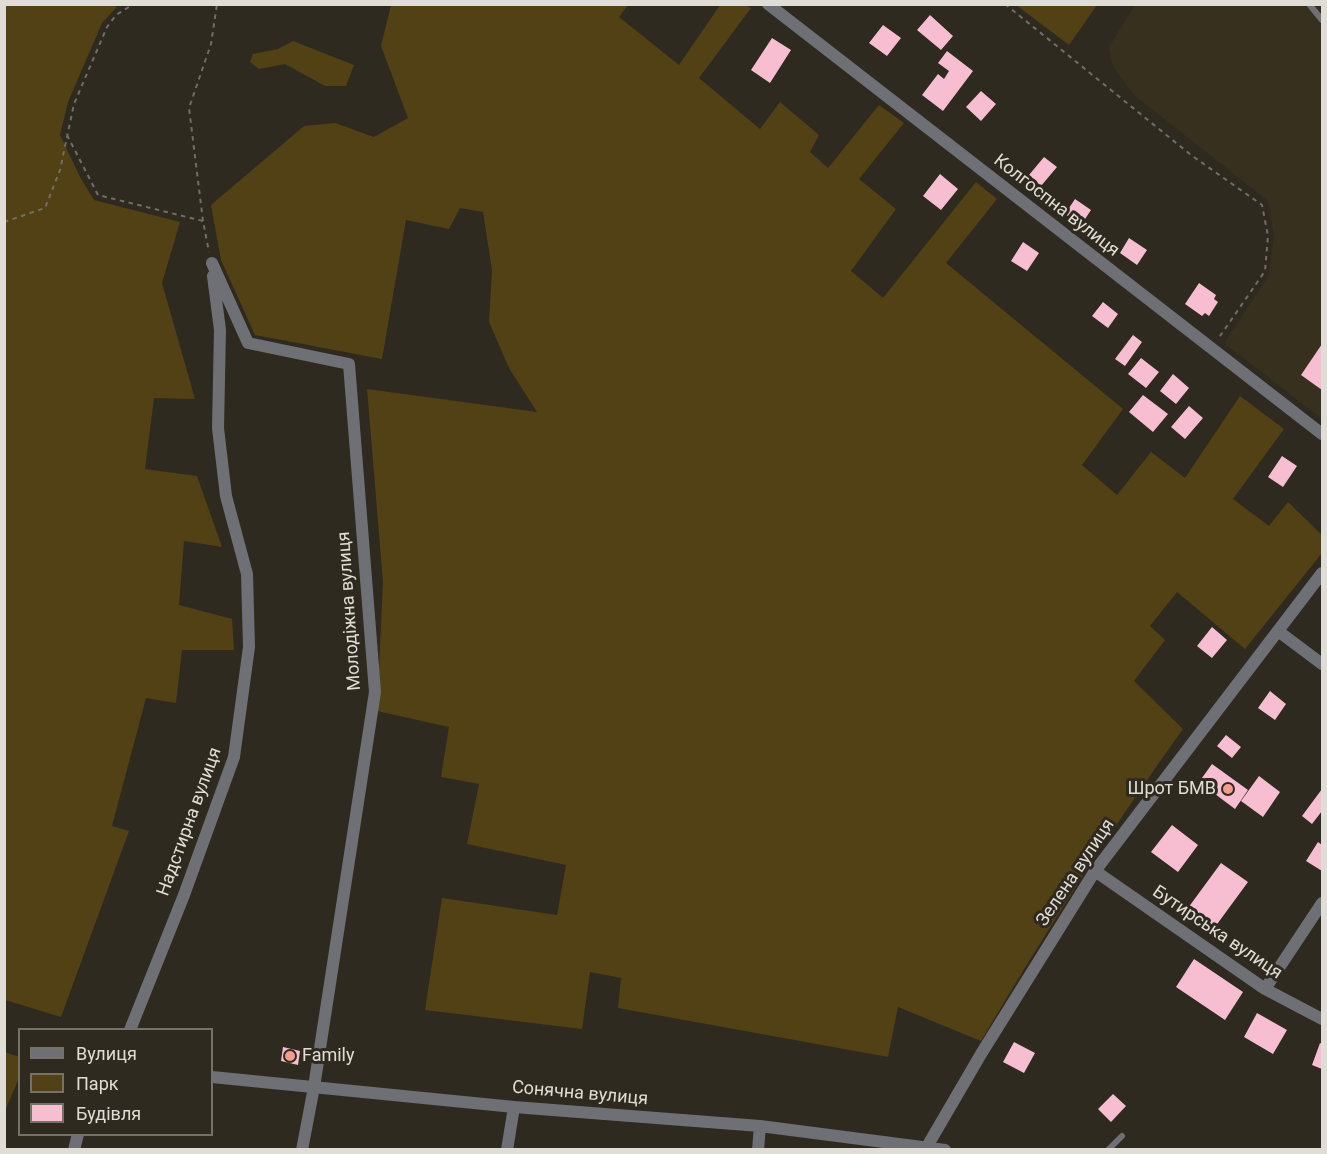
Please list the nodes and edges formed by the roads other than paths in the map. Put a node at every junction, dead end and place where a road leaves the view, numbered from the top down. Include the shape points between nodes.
1 (768, 4) edge
2 (1310, 4) edge
3 (1323, 20) edge
4 (212, 263) joint
5 (1323, 434) edge
6 (1323, 573) edge
7 (1278, 631) junction
8 (1323, 664) edge
9 (1095, 871) junction
10 (1323, 903) edge
11 (1265, 989) junction
12 (1323, 1019) edge
13 (130, 1028) edge
14 (213, 1077) edge
15 (314, 1087) junction
16 (514, 1107) junction
17 (760, 1126) junction
18 (1122, 1136) dead end
19 (925, 1148) edge
20 (302, 1149) edge
21 (507, 1149) edge
22 (758, 1149) edge
23 (945, 1149) edge
24 (1108, 1149) edge

1 - 5 street, Колгоспна вулиця
2 - 3 lane
4 - 13 street, Надстирна вулиця via 220,330 218,428 226,496 247,574 249,647 234,757
4 - 15 street, Молодіжна вулиця via 248,343 349,364 375,692
6 - 7 street, Зелена вулиця
7 - 8 street
7 - 9 street, Зелена вулиця
9 - 11 street, Бутирська вулиця
9 - 19 street, Зелена вулиця
10 - 11 street
11 - 12 street, Бутирська вулиця
14 - 15 street, Сонячна вулиця
15 - 16 street, Сонячна вулиця
15 - 20 street, Молодіжна вулиця
16 - 17 street, Сонячна вулиця
16 - 21 street
17 - 19 street, Сонячна вулиця
17 - 22 street
18 - 24 lane
19 - 23 street, Сонячна вулиця

